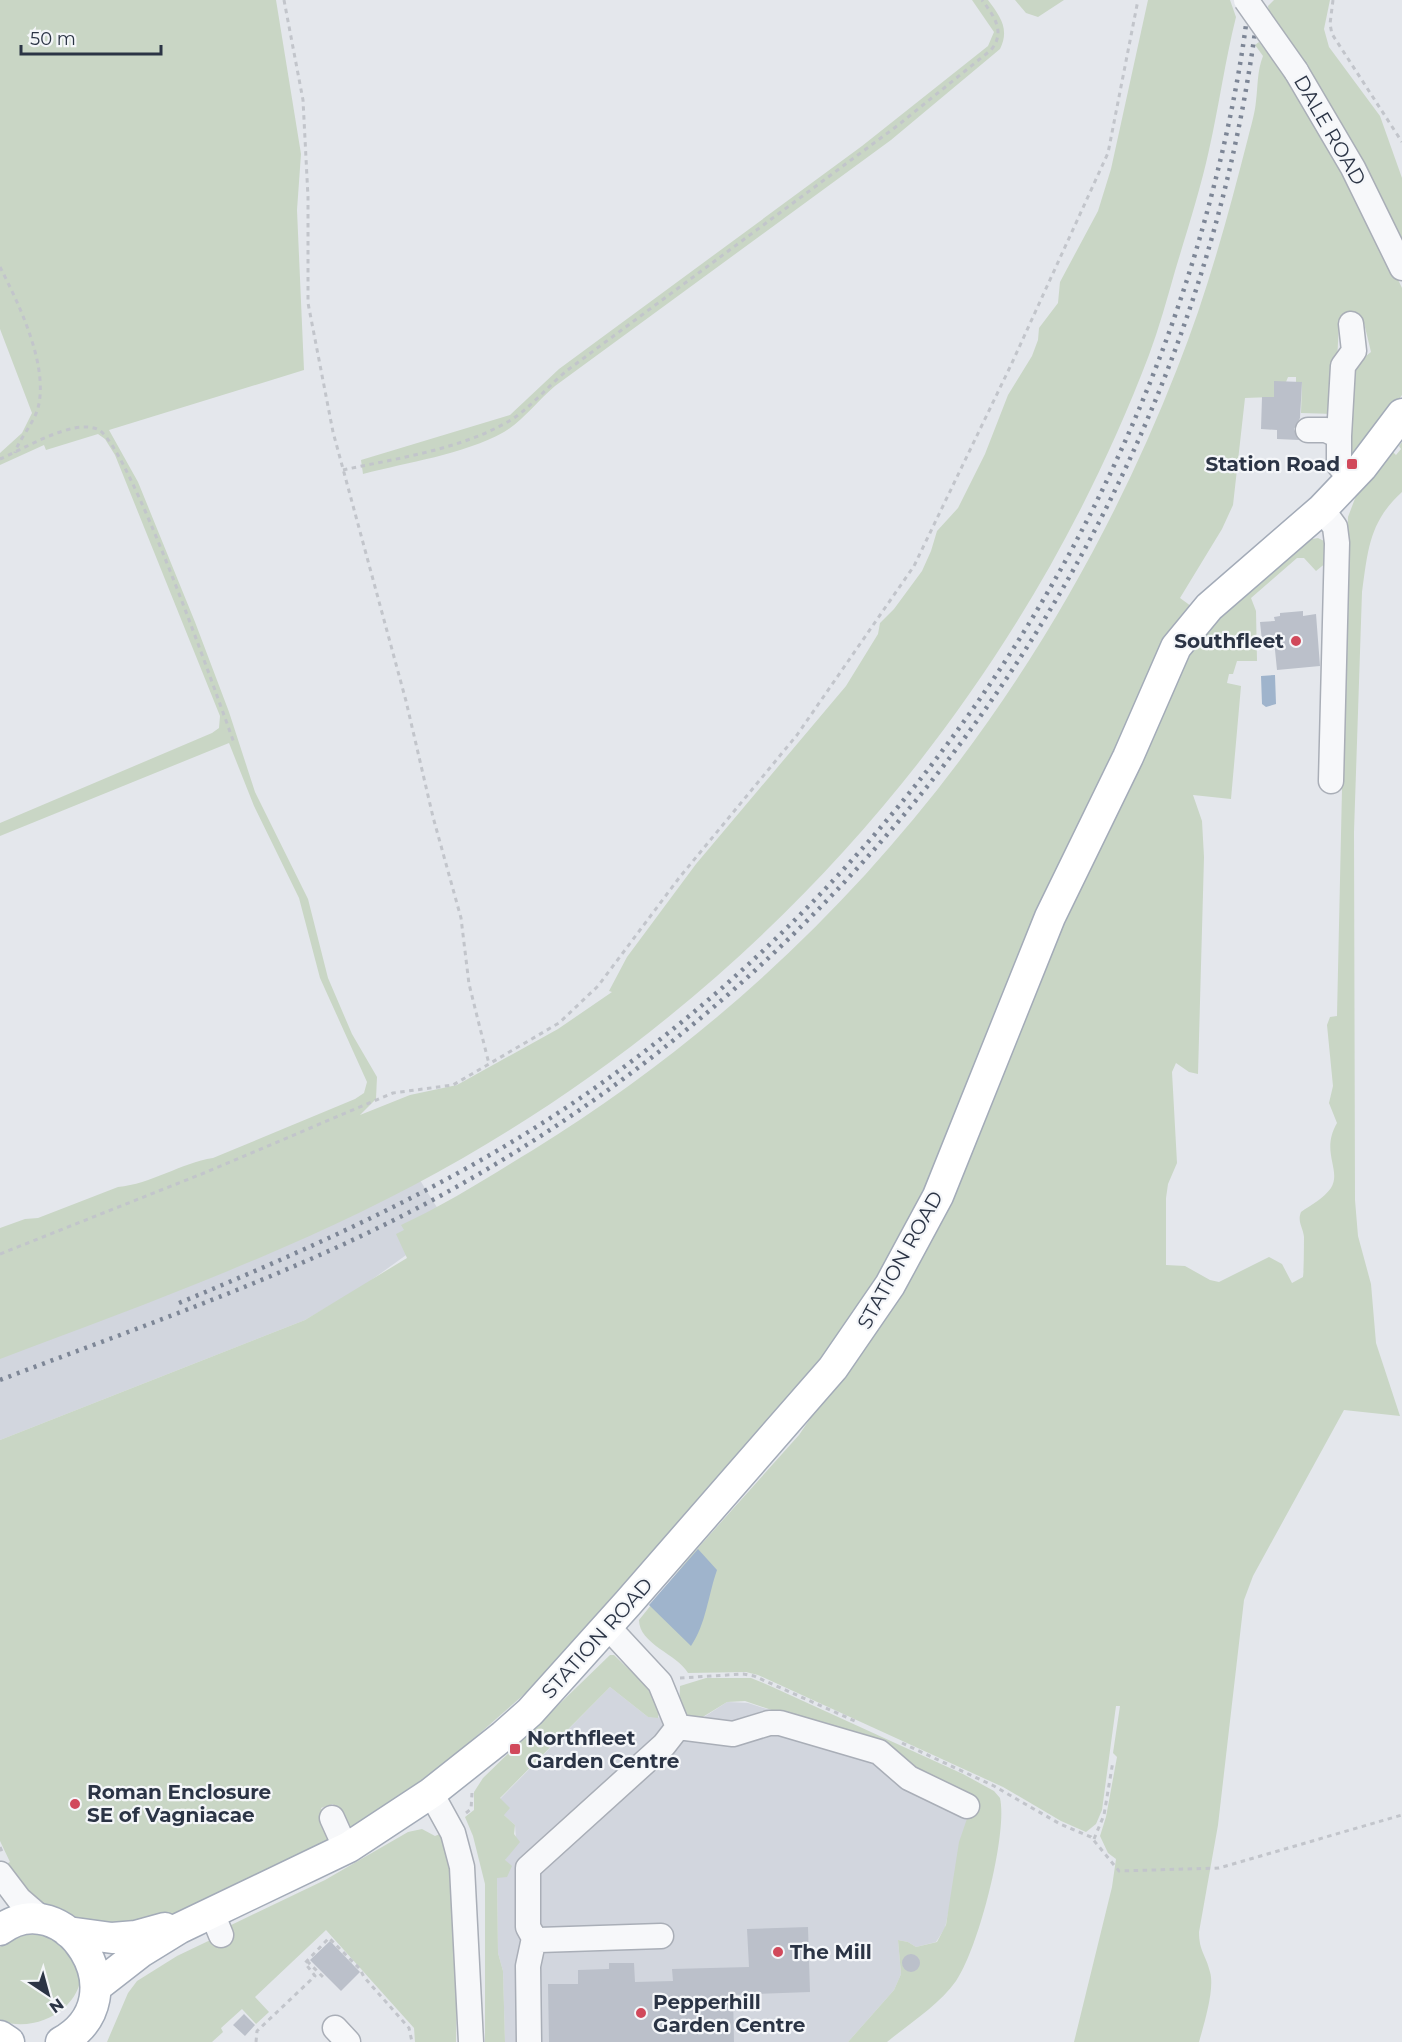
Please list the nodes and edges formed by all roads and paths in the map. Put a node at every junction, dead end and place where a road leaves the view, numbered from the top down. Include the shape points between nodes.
1 (284, 0) edge
2 (982, 0) edge
3 (1138, 0) edge
4 (1246, 0) edge
5 (1333, 0) edge
6 (1402, 142) edge
7 (0, 267) edge
8 (1402, 268) edge
9 (1351, 324) dead end
10 (1402, 414) edge
11 (1308, 430) dead end
12 (1339, 436) junction
13 (15, 453) junction
14 (0, 459) edge
15 (343, 470) junction
16 (1350, 479) junction
17 (1322, 509) junction
18 (234, 743) dead end
19 (1331, 781) dead end
20 (489, 1064) junction
21 (0, 1254) edge
22 (607, 1626) junction
23 (662, 1686) junction
24 (860, 1723) dead end
25 (678, 1727) junction
26 (892, 1738) dead end
27 (1113, 1761) dead end
28 (431, 1793) junction
29 (967, 1806) dead end
30 (1402, 1815) edge
31 (332, 1818) dead end
32 (1094, 1839) junction
33 (346, 1849) junction
34 (0, 1874) edge
35 (42, 1918) junction
36 (180, 1928) junction
37 (0, 1929) edge
38 (68, 1932) junction
39 (661, 1936) dead end
40 (534, 1938) junction
41 (307, 1961) junction
42 (325, 1979) dead end
43 (96, 1987) junction
44 (87, 2030) edge
45 (0, 2036) edge
46 (9, 2042) edge
47 (61, 2042) edge
48 (256, 2042) edge
49 (412, 2042) edge
50 (471, 2042) edge
51 (529, 2042) edge

1 - 15 path via 303,100 308,303
2 - 15 path via 998,27 991,51 897,126 568,369 524,410 495,428 463,440
3 - 20 path via 1108,153 914,566 797,735 686,869 598,986 565,1018
4 - 8 street, DALE ROAD, bridge via 1296,71 1353,168
5 - 6 path via 1332,34
7 - 13 path via 29,334 39,380 36,417
9 - 12 street via 1354,351 1343,364
10 - 16 main road, STATION ROAD
11 - 12 street via 1326,430
12 - 16 street via 1339,465
13 - 14 path
13 - 18 path via 79,426 99,429 109,438 154,535
15 - 20 path via 461,918 469,984
16 - 17 main road, STATION ROAD
17 - 19 street via 1335,527 1337,543
17 - 22 main road, STATION ROAD via 1209,607 1174,652 1050,917 938,1196 895,1276 833,1368
20 - 21 path via 453,1085 393,1093
22 - 23 street
22 - 28 main road, STATION ROAD via 530,1712
23 - 24 path via 675,1679 748,1675
23 - 25 street
25 - 29 street via 733,1734 780,1723 879,1752 909,1778
25 - 40 street via 528,1868 528,1927
26 - 32 path
27 - 32 path via 1104,1815
28 - 33 main road, STATION ROAD
28 - 50 street via 453,1833 462,1867
30 - 32 path via 1214,1869 1117,1871
31 - 33 street
33 - 36 main road, STATION ROAD via 216,1924
34 - 35 street via 19,1899
35 - 37 main road via 26,1918
35 - 38 main road
36 - 38 main road, STATION ROAD via 112,1938
36 - 43 main road, STATION ROAD
38 - 43 main road via 87,1952
39 - 40 street
40 - 51 street via 528,1966
41 - 42 path
41 - 48 path via 305,1965 315,1976 257,2031
41 - 49 path via 330,1938 409,2028
43 - 44 main road
44 - 47 main road via 75,2032
45 - 46 main road

